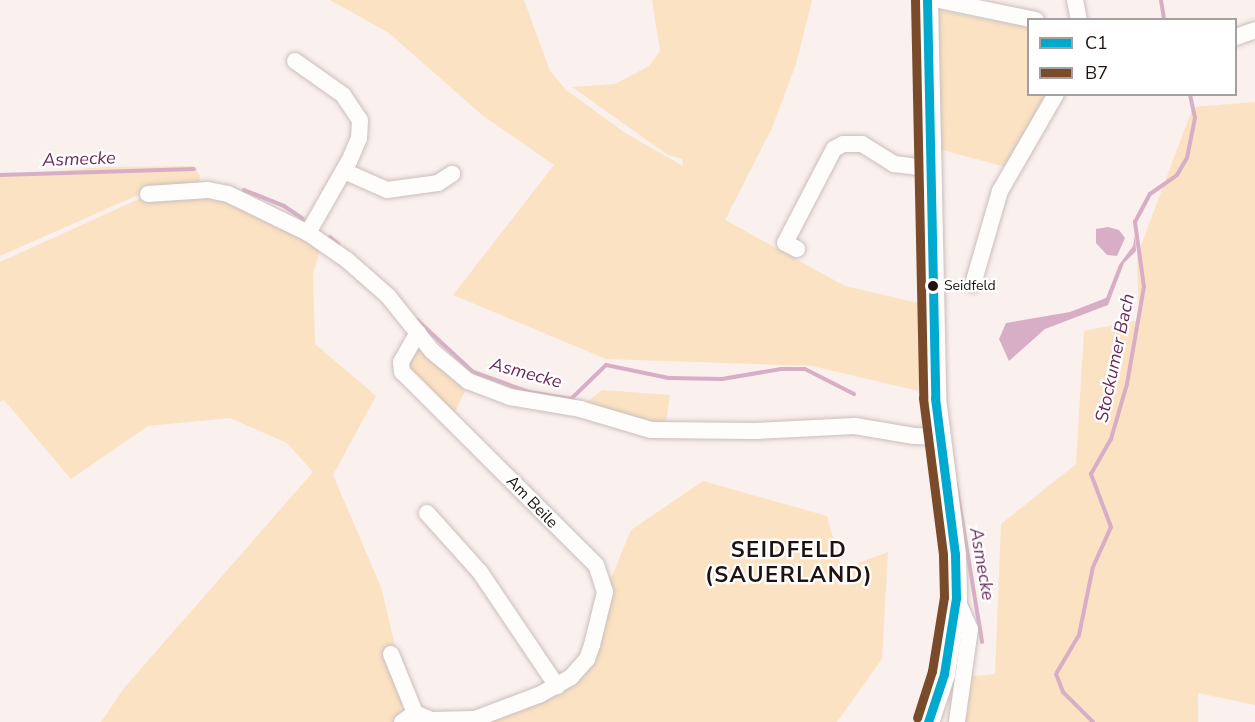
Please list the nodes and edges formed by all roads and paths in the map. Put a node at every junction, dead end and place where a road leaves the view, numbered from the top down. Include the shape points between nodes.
1 (927, 0) edge
2 (939, 0) edge
3 (1075, 0) edge
4 (1027, 18) edge
5 (1079, 18) edge
6 (1255, 30) edge
7 (1237, 38) edge
8 (295, 61) dead end
9 (1055, 96) edge
10 (928, 168) junction
11 (344, 171) junction
12 (452, 174) dead end
13 (148, 194) dead end
14 (308, 233) junction
15 (797, 249) dead end
16 (973, 284) dead end
17 (418, 333) junction
18 (940, 437) junction
19 (427, 513) dead end
20 (956, 598) junction
21 (391, 654) dead end
22 (557, 686) junction
23 (409, 717) edge
24 (928, 722) edge
25 (957, 722) edge

1 - 10 main road
2 - 4 street
3 - 5 street
6 - 7 street
8 - 11 street via 343,95 358,112 359,138
9 - 16 street via 1000,191
10 - 15 street via 894,164 862,144 834,149 784,243
10 - 18 main road via 931,311
11 - 12 street via 378,187 397,190 438,183
11 - 14 street
13 - 14 street via 208,190 228,194
14 - 17 street via 388,296
17 - 18 street via 432,351 468,381 510,397 580,409 651,430 772,431 855,426
17 - 22 street, Am Beile via 400,362 402,372 596,565 603,580 604,600 586,659
18 - 20 main road via 955,554
19 - 22 street via 480,572
20 - 24 main road via 944,674
20 - 25 street via 970,629
21 - 23 street, Am Beile
22 - 23 street, Am Beile via 475,719

